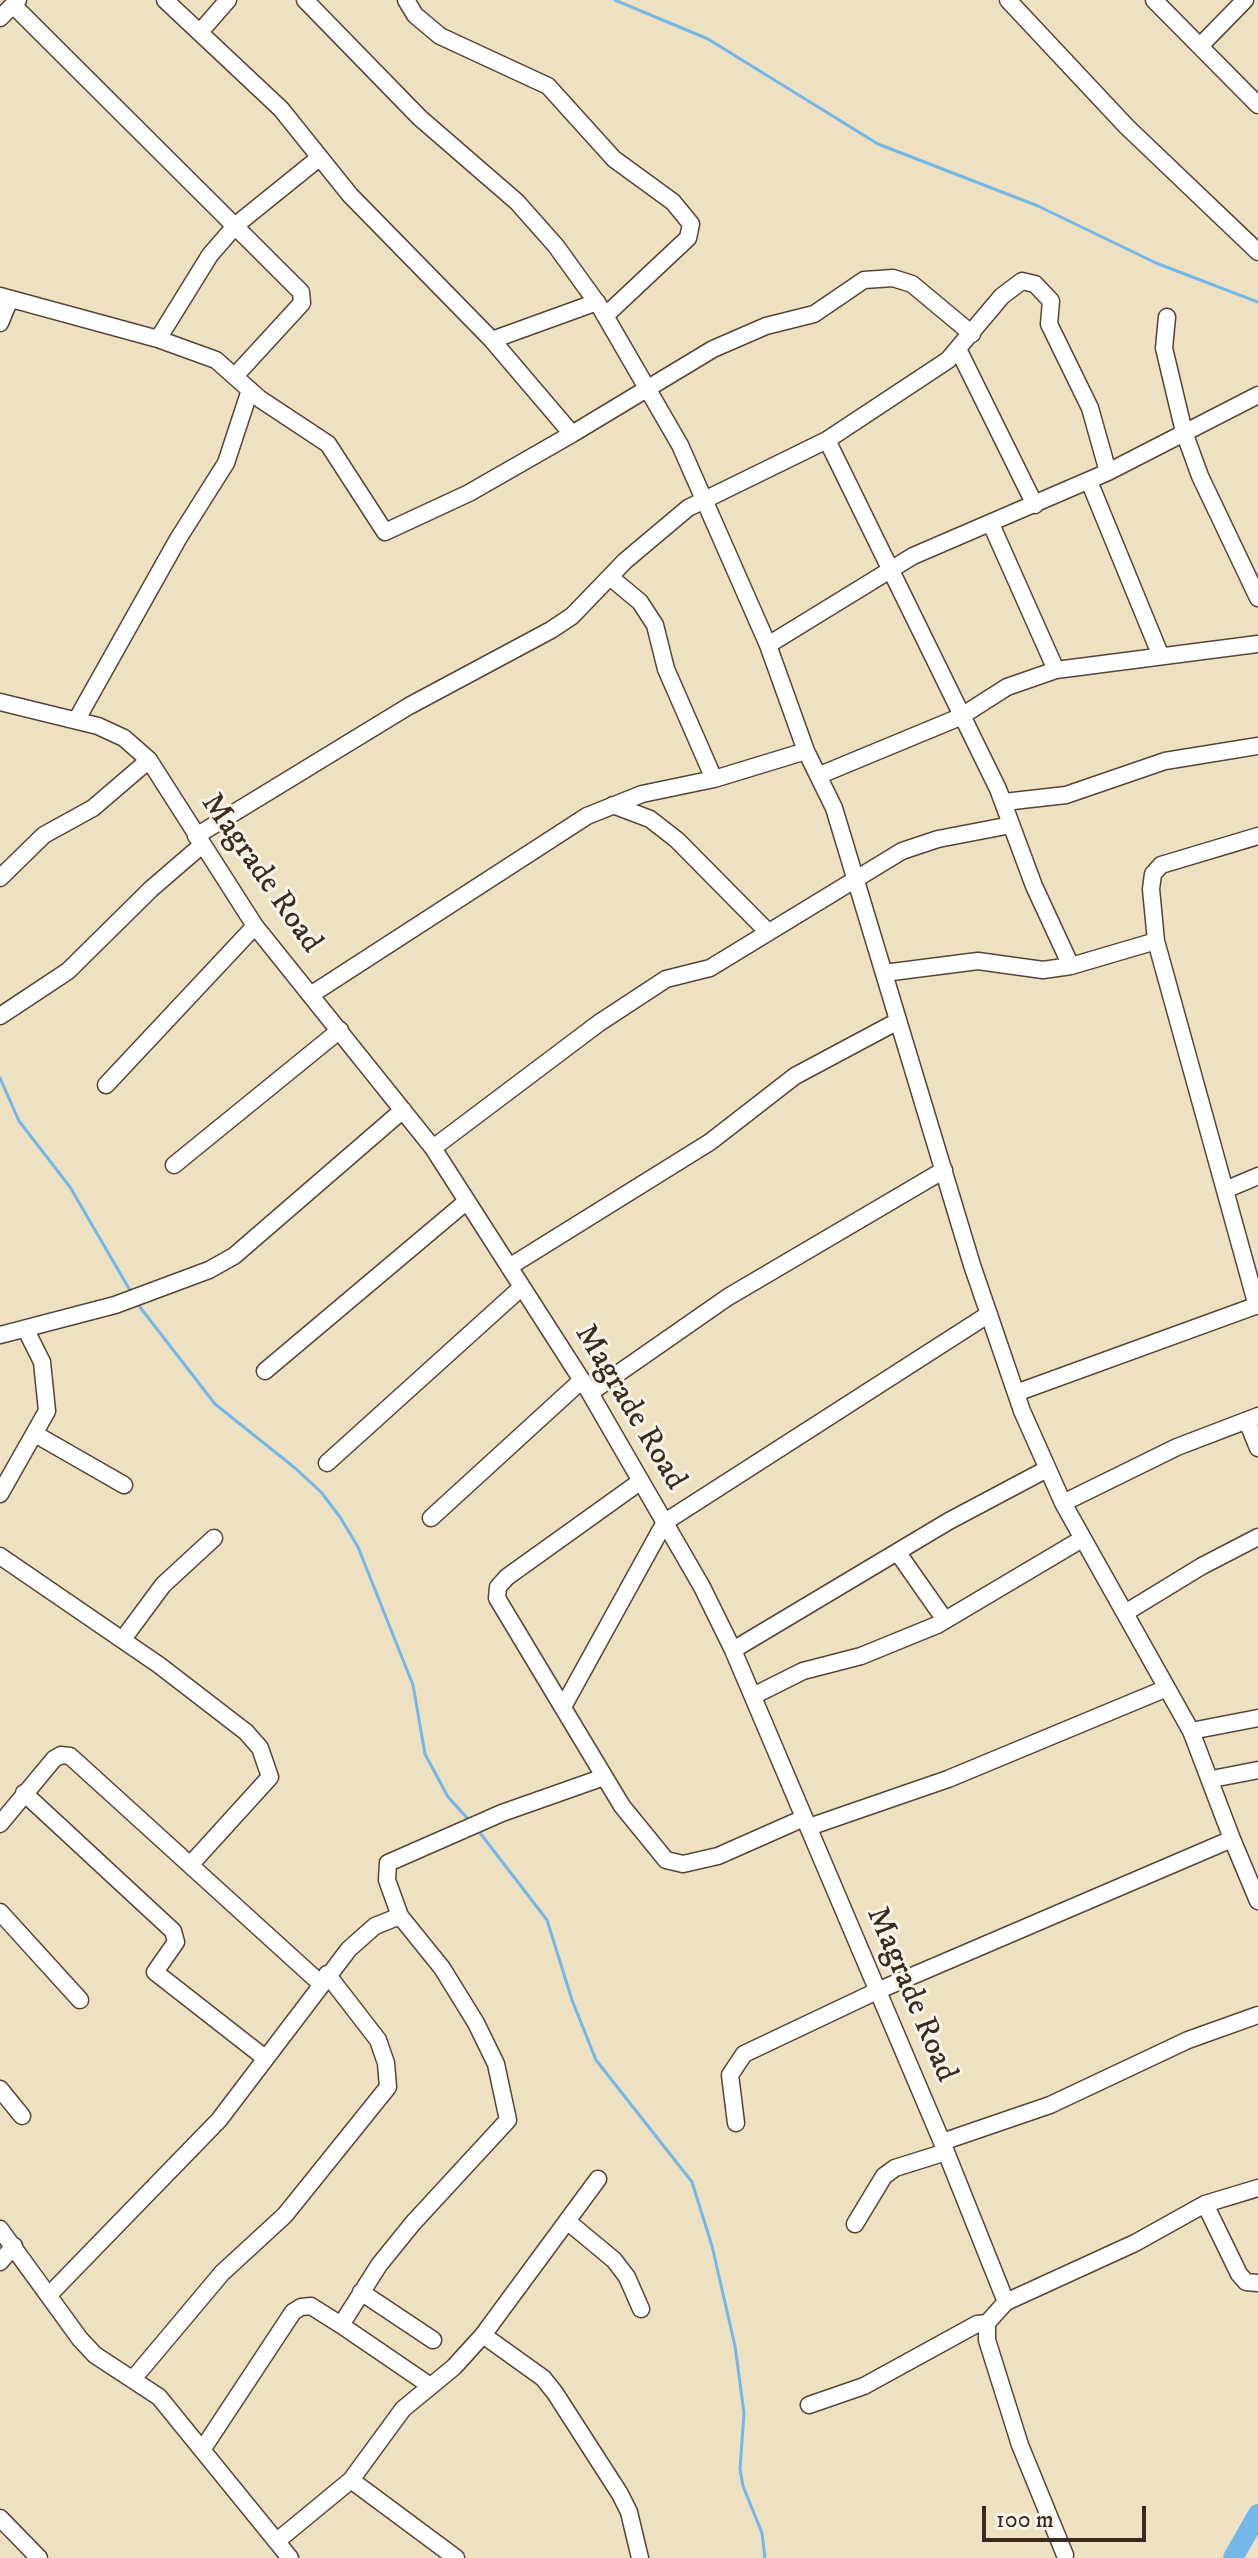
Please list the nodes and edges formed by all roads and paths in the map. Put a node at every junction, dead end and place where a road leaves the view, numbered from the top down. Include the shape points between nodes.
1 (165, 0) edge
2 (228, 0) edge
3 (305, 0) edge
4 (406, 0) edge
5 (1008, 0) edge
6 (1154, 0) edge
7 (1245, 0) edge
8 (15, 3) edge
9 (0, 18) edge
10 (200, 32) junction
11 (1200, 46) junction
12 (1258, 105) edge
13 (319, 158) junction
14 (236, 225) junction
15 (1258, 252) edge
16 (5, 297) edge
17 (601, 309) junction
18 (1167, 317) dead end
19 (0, 323) edge
20 (972, 334) junction
21 (158, 339) junction
22 (492, 340) junction
23 (958, 349) junction
24 (235, 376) junction
25 (648, 387) junction
26 (250, 390) junction
27 (1258, 395) edge
28 (1184, 432) junction
29 (572, 434) junction
30 (827, 440) junction
31 (1108, 472) junction
32 (1089, 481) junction
33 (706, 501) junction
34 (1035, 505) junction
35 (991, 524) junction
36 (889, 572) junction
37 (610, 577) junction
38 (1256, 591) edge
39 (1258, 644) edge
40 (768, 645) junction
41 (1160, 654) junction
42 (1056, 670) junction
43 (0, 702) edge
44 (960, 717) junction
45 (77, 719) junction
46 (1258, 746) edge
47 (806, 751) junction
48 (149, 760) junction
49 (820, 775) junction
50 (714, 779) junction
51 (1004, 802) junction
52 (613, 805) junction
53 (1011, 825) junction
54 (1258, 836) edge
55 (199, 840) junction
56 (855, 877) junction
57 (0, 878) edge
58 (255, 926) junction
59 (768, 932) junction
60 (1156, 941) junction
61 (1071, 966) junction
62 (884, 973) junction
63 (312, 994) junction
64 (0, 1016) edge
65 (898, 1021) junction
66 (340, 1030) junction
67 (106, 1085) dead end
68 (403, 1110) junction
69 (433, 1148) junction
70 (174, 1165) dead end
71 (944, 1170) junction
72 (1258, 1176) edge
73 (1225, 1190) junction
74 (467, 1201) junction
75 (509, 1267) junction
76 (522, 1287) junction
77 (1258, 1305) edge
78 (989, 1314) junction
79 (26, 1330) junction
80 (0, 1335) edge
81 (265, 1371) dead end
82 (586, 1386) junction
83 (1016, 1393) junction
84 (1252, 1418) edge
85 (35, 1434) junction
86 (1258, 1448) edge
87 (327, 1463) dead end
88 (1047, 1469) junction
89 (641, 1481) junction
90 (124, 1485) dead end
91 (0, 1494) edge
92 (1063, 1503) junction
93 (431, 1518) dead end
94 (665, 1522) junction
95 (1258, 1537) edge
96 (214, 1538) dead end
97 (1082, 1539) junction
98 (898, 1553) junction
99 (0, 1556) edge
100 (1125, 1613) junction
101 (945, 1620) junction
102 (123, 1639) junction
103 (733, 1650) junction
104 (1167, 1688) junction
105 (753, 1696) junction
106 (563, 1707) junction
107 (1258, 1718) edge
108 (1191, 1731) junction
109 (1258, 1770) edge
110 (604, 1777) junction
111 (1212, 1779) junction
112 (24, 1793) junction
113 (806, 1823) junction
114 (0, 1824) edge
115 (1232, 1839) junction
116 (191, 1864) junction
117 (1258, 1901) edge
118 (0, 1912) edge
119 (400, 1916) junction
120 (324, 1979) junction
121 (877, 1991) junction
122 (80, 2000) dead end
123 (1258, 2015) edge
124 (265, 2058) junction
125 (0, 2089) edge
126 (22, 2116) dead end
127 (736, 2123) dead end
128 (944, 2147) junction
129 (598, 2179) dead end
130 (1258, 2188) edge
131 (1205, 2204) junction
132 (567, 2221) junction
133 (855, 2224) dead end
134 (0, 2229) edge
135 (14, 2246) junction
136 (0, 2262) edge
137 (1258, 2283) edge
138 (361, 2292) junction
139 (50, 2294) junction
140 (1006, 2302) junction
141 (641, 2309) dead end
142 (987, 2323) junction
143 (341, 2325) junction
144 (483, 2335) junction
145 (433, 2340) dead end
146 (133, 2379) junction
147 (429, 2385) junction
148 (809, 2405) dead end
149 (202, 2450) junction
150 (351, 2480) junction
151 (0, 2518) edge
152 (277, 2541) junction
153 (1065, 2555) dead end
154 (39, 2558) edge
155 (290, 2558) edge
156 (456, 2558) edge
157 (640, 2558) edge

1 - 10 street
2 - 10 street
3 - 17 street via 420,118 517,202
4 - 17 street via 415,15 463,50 548,86 614,159 673,202 691,224 688,238
5 - 15 street via 1127,127
6 - 11 street
7 - 11 street
8 - 9 street
8 - 14 street via 125,121
10 - 13 street via 281,109
11 - 12 street
13 - 14 street
13 - 22 street
14 - 21 street via 199,269
14 - 24 street via 303,300
16 - 19 street
16 - 21 street
17 - 22 street
17 - 25 street
18 - 28 street via 1164,348
20 - 23 street
20 - 25 street via 912,284 893,278 864,280 814,314 737,337
20 - 31 street via 1016,283 1029,281 1045,291 1051,301 1049,324 1090,408
21 - 24 street via 216,360
22 - 29 street
23 - 30 street via 899,395
23 - 34 street
24 - 26 street
25 - 29 street
25 - 33 street
26 - 29 street via 328,444 385,532 469,493
26 - 45 street via 226,463
27 - 28 street
28 - 31 street
28 - 38 street
30 - 33 street
30 - 36 street
31 - 32 street
32 - 34 street
32 - 41 street
33 - 37 street via 672,520
33 - 40 street
34 - 35 street
35 - 36 street via 921,551
35 - 42 street
36 - 40 street
36 - 44 street
37 - 50 street via 640,602 655,625 666,669
37 - 55 street via 551,630 409,706
39 - 41 street
40 - 47 street
41 - 42 street
42 - 44 street via 1007,687
43 - 45 street, Magrade Road
44 - 49 street
44 - 51 street
45 - 48 street, Magrade Road via 124,738
46 - 51 street via 1165,761 1066,795
47 - 49 street
47 - 50 street
48 - 55 street, Magrade Road
48 - 57 street via 93,808 44,835
49 - 56 street
50 - 52 street
51 - 53 street
52 - 59 street via 650,819 677,840
52 - 63 street via 555,835
53 - 56 street via 918,845
53 - 61 street
54 - 60 street via 1161,865 1151,889
55 - 58 street, Magrade Road
55 - 64 street via 68,971
56 - 59 street
56 - 62 street
58 - 63 street, Magrade Road
58 - 67 street
59 - 69 street via 710,968 653,987
60 - 61 street
60 - 73 street
61 - 62 street via 1043,970 978,961
62 - 65 street
63 - 66 street, Magrade Road
65 - 71 street
65 - 75 street via 795,1076 710,1142
66 - 68 street, Magrade Road
66 - 70 street
68 - 69 street, Magrade Road
68 - 79 street via 234,1256 115,1305
69 - 74 street, Magrade Road
71 - 78 street
71 - 82 street
72 - 73 street
73 - 77 street
74 - 75 street, Magrade Road
74 - 81 street
75 - 76 street, Magrade Road
76 - 82 street, Magrade Road
76 - 87 street
77 - 83 street
78 - 83 street
78 - 94 street
79 - 80 street
79 - 85 street via 42,1362 48,1397
82 - 89 street, Magrade Road
82 - 93 street
83 - 88 street
84 - 86 street
84 - 92 street via 1177,1447
85 - 90 street
85 - 91 street
88 - 92 street
88 - 98 street
89 - 94 street, Magrade Road
89 - 106 street via 516,1571 496,1592
92 - 97 street
94 - 103 street, Magrade Road
94 - 106 street
95 - 100 street
96 - 102 street via 163,1585
97 - 100 street
97 - 101 street
98 - 101 street
98 - 103 street
99 - 102 street
100 - 104 street
101 - 105 street via 902,1642 803,1671
102 - 116 street via 246,1732 269,1766 264,1788
103 - 105 street, Magrade Road
104 - 108 street
104 - 113 street via 948,1779
105 - 113 street, Magrade Road
106 - 110 street
107 - 108 street
108 - 111 street
109 - 111 street
110 - 113 street via 660,1854 674,1864 718,1856
110 - 119 street via 502,1813 388,1863 387,1880
111 - 115 street
112 - 114 street
112 - 116 street via 54,1759 70,1756
112 - 124 street via 173,1931 176,1942 155,1972
113 - 121 street, Magrade Road
115 - 117 street
115 - 121 street
116 - 120 street
118 - 122 street
119 - 120 street via 375,1926
119 - 138 street via 442,1968 486,2042 508,2120 413,2223
120 - 124 street
120 - 146 street via 378,2040 388,2087 285,2215 222,2273
121 - 127 street via 744,2054 730,2075
121 - 128 street, Magrade Road
123 - 128 street via 1188,2040 1050,2105
124 - 139 street via 219,2120
125 - 126 street
128 - 133 street via 884,2176
128 - 140 street, Magrade Road
129 - 132 street
130 - 131 street
131 - 137 street via 1239,2274 1246,2282
131 - 140 street via 1135,2243
132 - 141 street via 614,2260
132 - 144 street
134 - 135 street
135 - 136 street
135 - 139 street
138 - 143 street
138 - 145 street
139 - 146 street via 95,2355
140 - 142 street
142 - 148 street via 864,2386
142 - 153 street via 987,2340 1020,2445
143 - 147 street
143 - 149 street via 311,2306 293,2312
144 - 147 street
144 - 157 street via 543,2378 555,2393 620,2494
146 - 149 street via 159,2397
147 - 150 street via 403,2409
149 - 152 street
150 - 152 street
150 - 156 street
151 - 154 street
152 - 155 street

